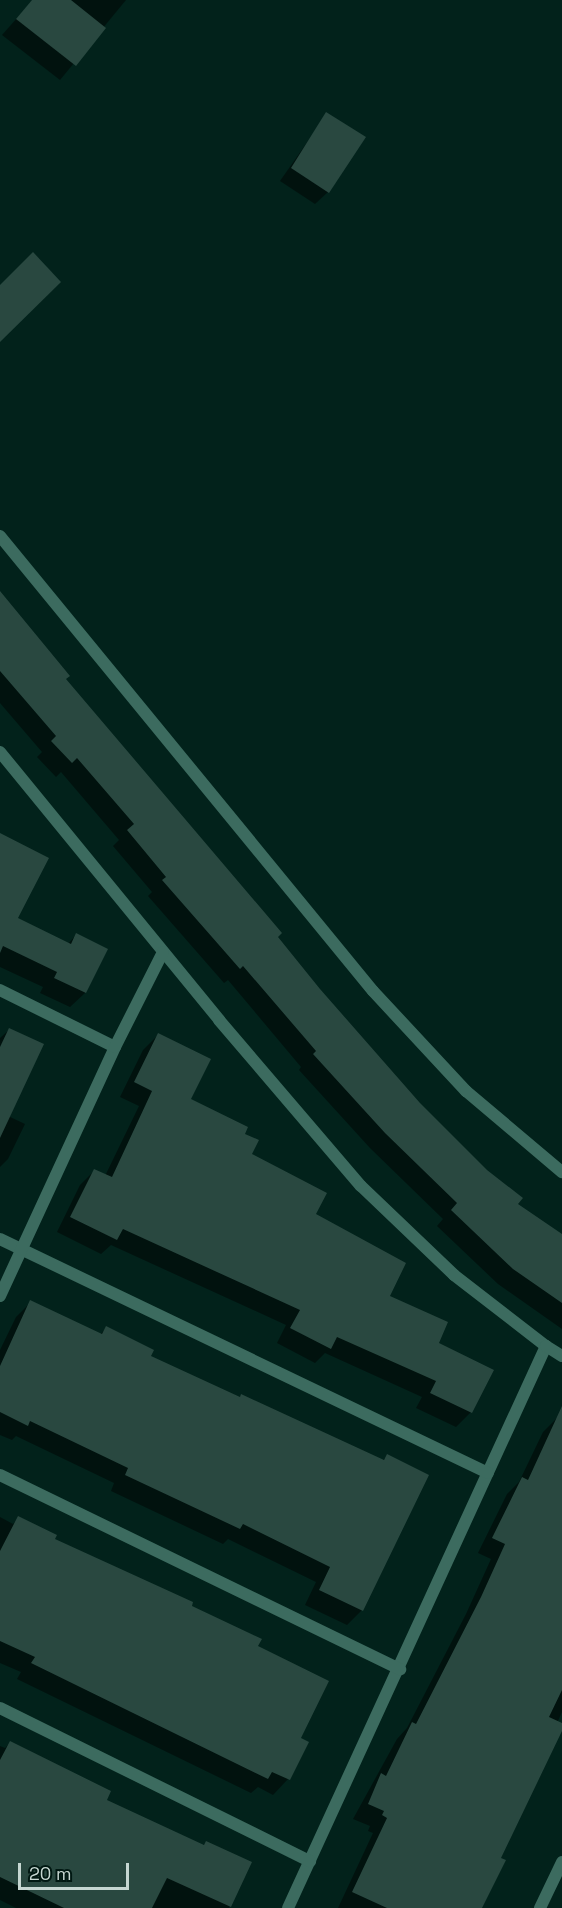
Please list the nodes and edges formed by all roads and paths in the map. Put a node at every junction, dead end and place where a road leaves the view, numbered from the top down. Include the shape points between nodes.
1 (0, 536) edge
2 (0, 752) edge
3 (163, 951) junction
4 (0, 990) edge
5 (115, 1047) junction
6 (562, 1172) edge
7 (0, 1239) edge
8 (23, 1250) junction
9 (0, 1296) edge
10 (546, 1346) junction
11 (562, 1356) edge
12 (488, 1473) junction
13 (0, 1475) edge
14 (399, 1669) junction
15 (0, 1708) edge
16 (310, 1860) junction
17 (562, 1862) edge
18 (288, 1908) edge
19 (540, 1908) edge

1 - 6 street via 373,990 466,1091
2 - 3 street
3 - 5 street
3 - 10 street via 361,1186 454,1275
4 - 5 street
5 - 8 street
7 - 8 street
8 - 9 street
8 - 12 street
10 - 11 street
10 - 12 street
12 - 14 street
13 - 14 street
14 - 16 street
15 - 16 street
16 - 18 street
17 - 19 street

